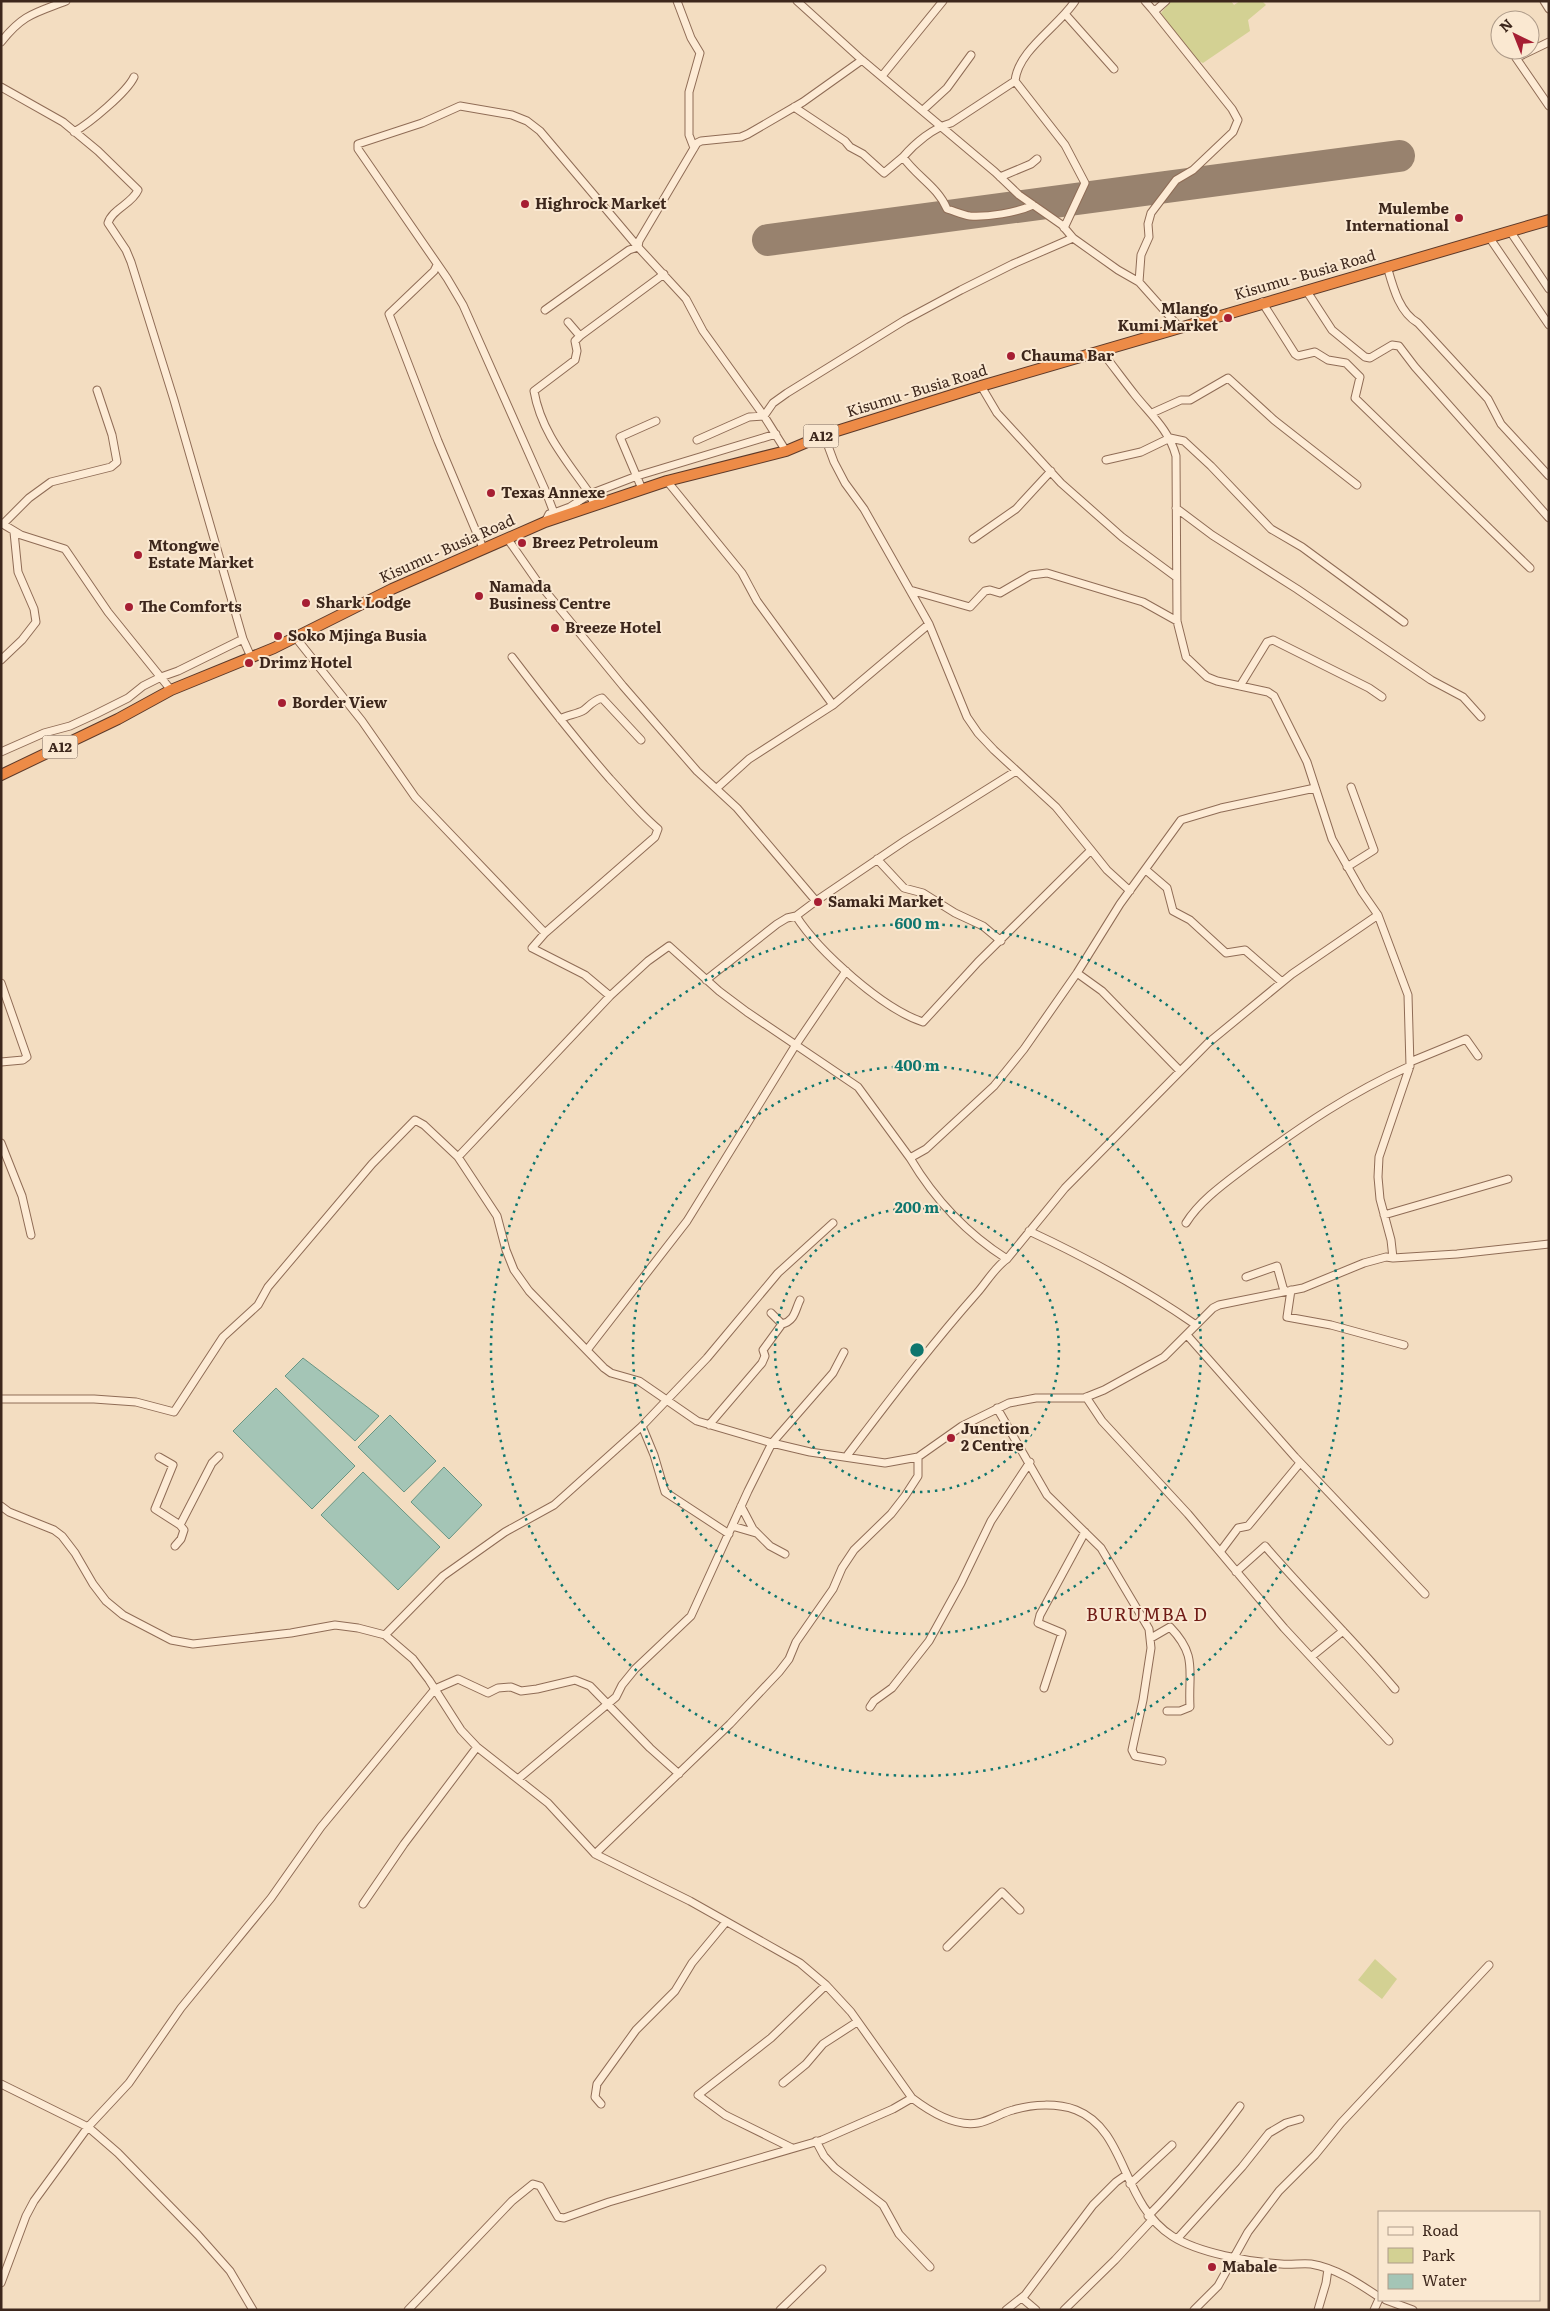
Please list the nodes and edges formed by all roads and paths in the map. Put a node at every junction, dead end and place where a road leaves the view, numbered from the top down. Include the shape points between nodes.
1 (66, 1) edge
2 (677, 1) edge
3 (797, 1) edge
4 (943, 1) edge
5 (1076, 1) edge
6 (1144, 1) edge
7 (1166, 1) edge
8 (1544, 1) edge
9 (48, 4) edge
10 (1152, 9) junction
11 (1549, 10) edge
12 (1066, 15) junction
13 (1, 42) edge
14 (1549, 42) edge
15 (971, 55) dead end
16 (862, 60) junction
17 (1114, 69) dead end
18 (134, 76) dead end
19 (882, 76) junction
20 (1015, 81) junction
21 (1, 87) edge
22 (1549, 106) edge
23 (794, 107) junction
24 (923, 110) junction
25 (940, 126) junction
26 (74, 132) junction
27 (694, 148) junction
28 (904, 157) junction
29 (1037, 159) dead end
30 (1000, 177) junction
31 (1032, 205) junction
32 (1549, 220) edge
33 (1064, 228) junction
34 (1510, 231) junction
35 (1489, 237) junction
36 (1073, 238) junction
37 (638, 247) junction
38 (437, 265) junction
39 (1387, 266) junction
40 (664, 274) junction
41 (1139, 282) junction
42 (1549, 289) edge
43 (1306, 290) junction
44 (1262, 302) junction
45 (545, 310) dead end
46 (568, 322) dead end
47 (1549, 325) edge
48 (1180, 328) junction
49 (580, 336) junction
50 (1102, 352) junction
51 (981, 386) junction
52 (97, 390) dead end
53 (1152, 413) junction
54 (764, 416) junction
55 (656, 421) dead end
56 (776, 434) junction
57 (824, 435) junction
58 (1170, 438) junction
59 (696, 440) dead end
60 (786, 450) junction
61 (1106, 460) dead end
62 (1051, 471) junction
63 (638, 476) junction
64 (1549, 476) edge
65 (667, 481) junction
66 (1357, 484) dead end
67 (642, 489) junction
68 (590, 494) junction
69 (594, 505) junction
70 (1176, 508) junction
71 (554, 513) junction
72 (1549, 518) edge
73 (545, 522) junction
74 (2, 523) edge
75 (14, 532) junction
76 (507, 538) junction
77 (973, 539) dead end
78 (483, 548) junction
79 (1530, 568) dead end
80 (1176, 577) junction
81 (910, 590) junction
82 (1177, 622) junction
83 (1404, 622) dead end
84 (929, 624) junction
85 (296, 638) junction
86 (243, 639) junction
87 (251, 657) junction
88 (512, 657) dead end
89 (1, 660) edge
90 (161, 677) junction
91 (1240, 686) junction
92 (171, 690) junction
93 (1382, 697) dead end
94 (833, 705) junction
95 (1481, 717) dead end
96 (560, 719) junction
97 (641, 740) dead end
98 (1, 752) edge
99 (1016, 771) junction
100 (1, 775) edge
101 (1351, 787) dead end
102 (716, 788) junction
103 (1315, 788) junction
104 (1092, 850) junction
105 (878, 859) junction
106 (1347, 867) junction
107 (1146, 870) junction
108 (1130, 891) junction
109 (816, 900) junction
110 (1378, 915) junction
111 (796, 916) junction
112 (545, 933) junction
113 (1001, 941) junction
114 (846, 971) junction
115 (1077, 972) junction
116 (706, 980) junction
117 (1282, 982) junction
118 (1, 983) edge
119 (610, 996) junction
120 (795, 1046) junction
121 (1478, 1056) dead end
122 (1, 1062) edge
123 (1410, 1064) junction
124 (1180, 1071) junction
125 (1, 1143) edge
126 (458, 1157) junction
127 (910, 1158) junction
128 (1508, 1179) dead end
129 (1384, 1215) junction
130 (833, 1223) dead end
131 (1186, 1223) dead end
132 (1029, 1231) junction
133 (31, 1235) dead end
134 (1549, 1244) edge
135 (1393, 1258) junction
136 (1007, 1259) junction
137 (1246, 1277) dead end
138 (1287, 1291) junction
139 (800, 1300) dead end
140 (771, 1313) dead end
141 (782, 1324) junction
142 (1196, 1325) junction
143 (1186, 1335) junction
144 (1404, 1345) dead end
145 (587, 1350) junction
146 (844, 1352) dead end
147 (1086, 1397) junction
148 (1, 1399) edge
149 (668, 1401) junction
150 (997, 1408) junction
151 (709, 1425) junction
152 (642, 1426) junction
153 (772, 1443) junction
154 (219, 1456) dead end
155 (160, 1457) dead end
156 (846, 1457) junction
157 (918, 1457) junction
158 (1030, 1462) junction
159 (1300, 1463) junction
160 (1, 1506) edge
161 (741, 1506) junction
162 (180, 1525) junction
163 (732, 1526) junction
164 (1085, 1532) junction
165 (729, 1534) junction
166 (760, 1536) junction
167 (176, 1546) dead end
168 (1220, 1552) junction
169 (786, 1554) dead end
170 (1236, 1572) junction
171 (1425, 1594) dead end
172 (1343, 1631) junction
173 (385, 1635) junction
174 (1152, 1638) junction
175 (1311, 1657) junction
176 (1044, 1688) dead end
177 (434, 1689) junction
178 (1395, 1689) dead end
179 (606, 1705) junction
180 (870, 1706) dead end
181 (1167, 1711) dead end
182 (1389, 1741) dead end
183 (477, 1747) junction
184 (1162, 1761) dead end
185 (680, 1774) junction
186 (518, 1779) junction
187 (595, 1854) junction
188 (363, 1904) dead end
189 (1020, 1910) dead end
190 (726, 1922) junction
191 (947, 1947) dead end
192 (1489, 1966) dead end
193 (826, 1985) junction
194 (857, 2022) junction
195 (783, 2083) dead end
196 (1, 2084) edge
197 (912, 2098) junction
198 (601, 2104) dead end
199 (1240, 2106) dead end
200 (1300, 2119) dead end
201 (88, 2127) junction
202 (816, 2142) junction
203 (1172, 2145) dead end
204 (792, 2148) junction
205 (1126, 2175) junction
206 (1130, 2184) junction
207 (1150, 2218) junction
208 (1177, 2239) junction
209 (1232, 2258) junction
210 (930, 2267) dead end
211 (822, 2269) dead end
212 (1328, 2269) junction
213 (1, 2283) edge
214 (1378, 2297) edge
215 (1022, 2298) junction
216 (1389, 2301) edge
217 (253, 2310) edge
218 (408, 2310) edge
219 (780, 2310) edge
220 (1006, 2310) edge
221 (1036, 2310) edge
222 (1064, 2310) edge
223 (1194, 2310) edge
224 (1318, 2310) edge
225 (1413, 2310) edge

1 - 9 street
2 - 27 street via 700,53 689,92 690,135
3 - 16 street
4 - 19 street
5 - 12 street
6 - 10 street
7 - 10 street via 1159,8
8 - 11 street
9 - 13 street via 22,19
10 - 41 street via 1238,120 1233,132 1193,170 1176,180 1150,213 1149,237 1141,255
12 - 17 street
12 - 20 street via 1029,52 1016,72
14 - 22 street via 1516,58
15 - 24 street via 947,88
16 - 19 street
16 - 23 street
18 - 26 street via 128,86 93,119
19 - 24 street
20 - 25 street via 950,123
20 - 33 street via 1065,145 1085,184
21 - 26 street via 51,114
23 - 27 street via 741,137 701,141
23 - 28 street via 863,154 884,173
24 - 25 street
25 - 28 street
25 - 30 street
26 - 86 street via 138,190 108,224 126,250 138,282
27 - 37 street
28 - 31 street via 942,197 947,209 968,216
29 - 30 street
30 - 31 street
31 - 33 street
32 - 34 highway, Kisumu - Busia Road / A12
33 - 36 street
34 - 35 highway, Kisumu - Busia Road / A12
34 - 42 street
35 - 39 highway, Kisumu - Busia Road / A12
35 - 47 street
36 - 41 street
36 - 54 street via 1013,264 905,320 786,393
37 - 38 street via 536,127 512,115 460,106 422,123 363,141 358,146
37 - 40 street
37 - 45 street via 629,250
38 - 71 street via 468,317 532,456
38 - 78 street via 389,314
39 - 43 highway, Kisumu - Busia Road / A12
39 - 64 street via 1409,318 1488,399 1501,424
40 - 49 street
40 - 54 street via 686,298 703,331
41 - 48 street
43 - 44 highway, Kisumu - Busia Road / A12
43 - 72 street via 1332,330 1365,357 1370,358 1392,345 1399,346
44 - 48 highway, Kisumu - Busia Road / A12
44 - 79 street via 1295,354 1315,352 1328,360 1346,363 1360,377 1355,398
46 - 49 street
48 - 50 highway, Kisumu - Busia Road / A12
49 - 68 street via 575,341 575,360 534,391 549,435
50 - 51 highway, Kisumu - Busia Road / A12
50 - 53 street
51 - 57 highway, Kisumu - Busia Road / A12
51 - 62 street via 997,413
52 - 74 street via 117,462 111,467 51,482
53 - 58 street
53 - 66 street via 1181,400 1190,400 1228,378 1274,420
54 - 56 street
54 - 59 street via 749,416
55 - 63 street via 620,437
56 - 60 street
56 - 63 street
57 - 60 highway, Kisumu - Busia Road / A12
57 - 81 street via 845,483 864,509
58 - 61 street via 1141,452
58 - 70 street via 1176,456
58 - 83 street via 1184,441 1271,529 1302,547
60 - 65 highway, Kisumu - Busia Road / A12
62 - 77 street via 1016,509
62 - 80 street via 1100,518
63 - 67 street
63 - 68 street
65 - 67 highway, Kisumu - Busia Road / A12
65 - 94 street via 742,574 756,601
67 - 69 highway, Kisumu - Busia Road / A12
68 - 69 street
68 - 71 street
69 - 73 highway, Kisumu - Busia Road / A12
70 - 80 street
70 - 95 street via 1431,680 1462,697
71 - 73 street via 548,514
73 - 76 highway, Kisumu - Busia Road / A12
74 - 75 street
75 - 89 street via 18,572 34,609 36,622
75 - 90 street via 65,549 108,612
76 - 78 highway, Kisumu - Busia Road / A12
76 - 102 street via 537,581 618,679 697,771
78 - 85 highway, Kisumu - Busia Road / A12 via 392,589
80 - 82 street
81 - 82 street via 970,607 985,591 1000,593 1031,575 1047,574 1142,602
81 - 84 street
82 - 91 street via 1186,657 1196,668 1217,681
84 - 94 street
84 - 99 street via 968,717 978,733
85 - 87 highway, Kisumu - Busia Road / A12
85 - 112 street via 362,721 415,797
86 - 87 street
86 - 90 street
87 - 92 highway, Kisumu - Busia Road / A12
88 - 96 street
90 - 92 street
90 - 98 street via 96,714
91 - 93 street via 1267,642 1273,640
91 - 103 street via 1274,696 1307,762
92 - 100 highway, Kisumu - Busia Road / A12
94 - 102 street via 749,759
96 - 97 street via 582,711 602,698
96 - 112 street via 658,832
99 - 104 street via 1056,807
99 - 105 street
101 - 106 street via 1374,850
102 - 109 street
103 - 106 street via 1332,839
103 - 107 street via 1183,818
104 - 108 street via 1107,870
104 - 113 street
105 - 109 street
105 - 113 street via 904,888 923,893 983,926
106 - 110 street
107 - 108 street
107 - 117 street via 1167,888 1170,905 1177,915 1190,920 1226,953 1245,950
108 - 115 street
109 - 111 street
110 - 117 street
110 - 123 street via 1408,995
111 - 114 street
111 - 116 street via 777,924
112 - 119 street via 533,950 585,975
113 - 114 street via 923,1022 908,1016
114 - 120 street
115 - 124 street via 1102,991
115 - 127 street via 994,1086 926,1149
116 - 119 street via 668,946
116 - 120 street
117 - 124 street via 1208,1042
118 - 122 street via 27,1057
119 - 126 street
120 - 127 street via 858,1087
120 - 145 street via 687,1221
121 - 123 street via 1466,1039
123 - 129 street via 1379,1157 1378,1177
123 - 131 street via 1352,1094 1306,1123 1206,1199
124 - 132 street via 1065,1188
125 - 133 street via 22,1196
126 - 145 street via 497,1216 514,1270 529,1291
126 - 148 street via 424,1125 416,1120 411,1123 268,1287 258,1305 223,1337 174,1412 128,1401
127 - 136 street via 931,1192 961,1224
128 - 129 street
129 - 135 street
130 - 149 street via 778,1274
132 - 136 street
132 - 142 street via 1157,1298
134 - 135 street
135 - 138 street via 1364,1263
136 - 156 street via 934,1341
137 - 138 street via 1278,1266
138 - 142 street via 1219,1304
138 - 144 street via 1288,1317
139 - 141 street via 796,1313
140 - 141 street
141 - 151 street via 765,1346 762,1363
142 - 143 street
143 - 147 street via 1164,1356
143 - 159 street
145 - 149 street via 611,1373 639,1381
146 - 153 street via 833,1372
147 - 150 street via 1036,1398
147 - 168 street via 1102,1421
149 - 151 street via 697,1421
149 - 152 street
150 - 157 street via 962,1426
150 - 158 street
151 - 153 street
152 - 165 street via 665,1492
152 - 173 street via 554,1505 505,1532 443,1576
153 - 156 street
153 - 161 street
154 - 162 street
155 - 162 street via 174,1465 155,1508
156 - 157 street via 885,1463
157 - 185 street via 918,1476 914,1483 891,1514 854,1550 833,1589 796,1642 789,1659
158 - 164 street via 1047,1495
158 - 180 street via 987,1529 929,1641 892,1688
159 - 168 street via 1248,1526 1238,1528
159 - 171 street
160 - 173 street via 54,1530 74,1553 106,1601 123,1615 171,1640 193,1644 335,1625
161 - 163 street
161 - 166 street
162 - 167 street via 184,1530
163 - 165 street
163 - 166 street
164 - 174 street via 1101,1548 1150,1629
164 - 176 street via 1040,1615 1038,1623 1062,1633
165 - 179 street via 691,1616 642,1662
166 - 169 street via 770,1546
168 - 170 street
170 - 172 street via 1266,1546
170 - 175 street
172 - 175 street
172 - 178 street
173 - 177 street via 412,1659
174 - 181 street via 1170,1627 1185,1643 1190,1659 1190,1707
174 - 184 street via 1132,1750 1135,1756
175 - 182 street
177 - 179 street via 458,1679 488,1693 498,1688 510,1687 521,1691 575,1680 590,1686
177 - 183 street via 461,1730
177 - 201 street via 181,2008 129,2083
179 - 185 street
179 - 186 street
183 - 186 street
183 - 188 street
185 - 187 street
186 - 187 street via 548,1803
187 - 190 street
189 - 191 street via 1002,1892
190 - 193 street via 800,1963
190 - 198 street via 692,1963 675,1991 636,2030 597,2084 595,2097
192 - 209 street via 1279,2191
193 - 194 street
193 - 204 street via 784,2026 698,2095 724,2115
194 - 195 street via 822,2044 806,2064
194 - 197 street
196 - 201 street
197 - 202 street
197 - 205 street via 962,2123 978,2123 1033,2106 1054,2105 1075,2110 1090,2117 1104,2130
199 - 207 street
200 - 208 street via 1269,2133
201 - 213 street via 34,2201
201 - 217 street via 198,2234 230,2271
202 - 204 street
202 - 210 street via 836,2168 882,2205 899,2234
203 - 206 street
204 - 218 street via 561,2218 540,2186 533,2184 512,2201
205 - 206 street
205 - 215 street via 1087,2212
206 - 207 street
207 - 208 street
207 - 222 street via 1115,2260
208 - 209 street
209 - 212 street via 1310,2264
209 - 223 street via 1218,2286
211 - 219 street
212 - 214 street via 1354,2280
212 - 224 street
215 - 220 street
215 - 221 street
216 - 225 street

